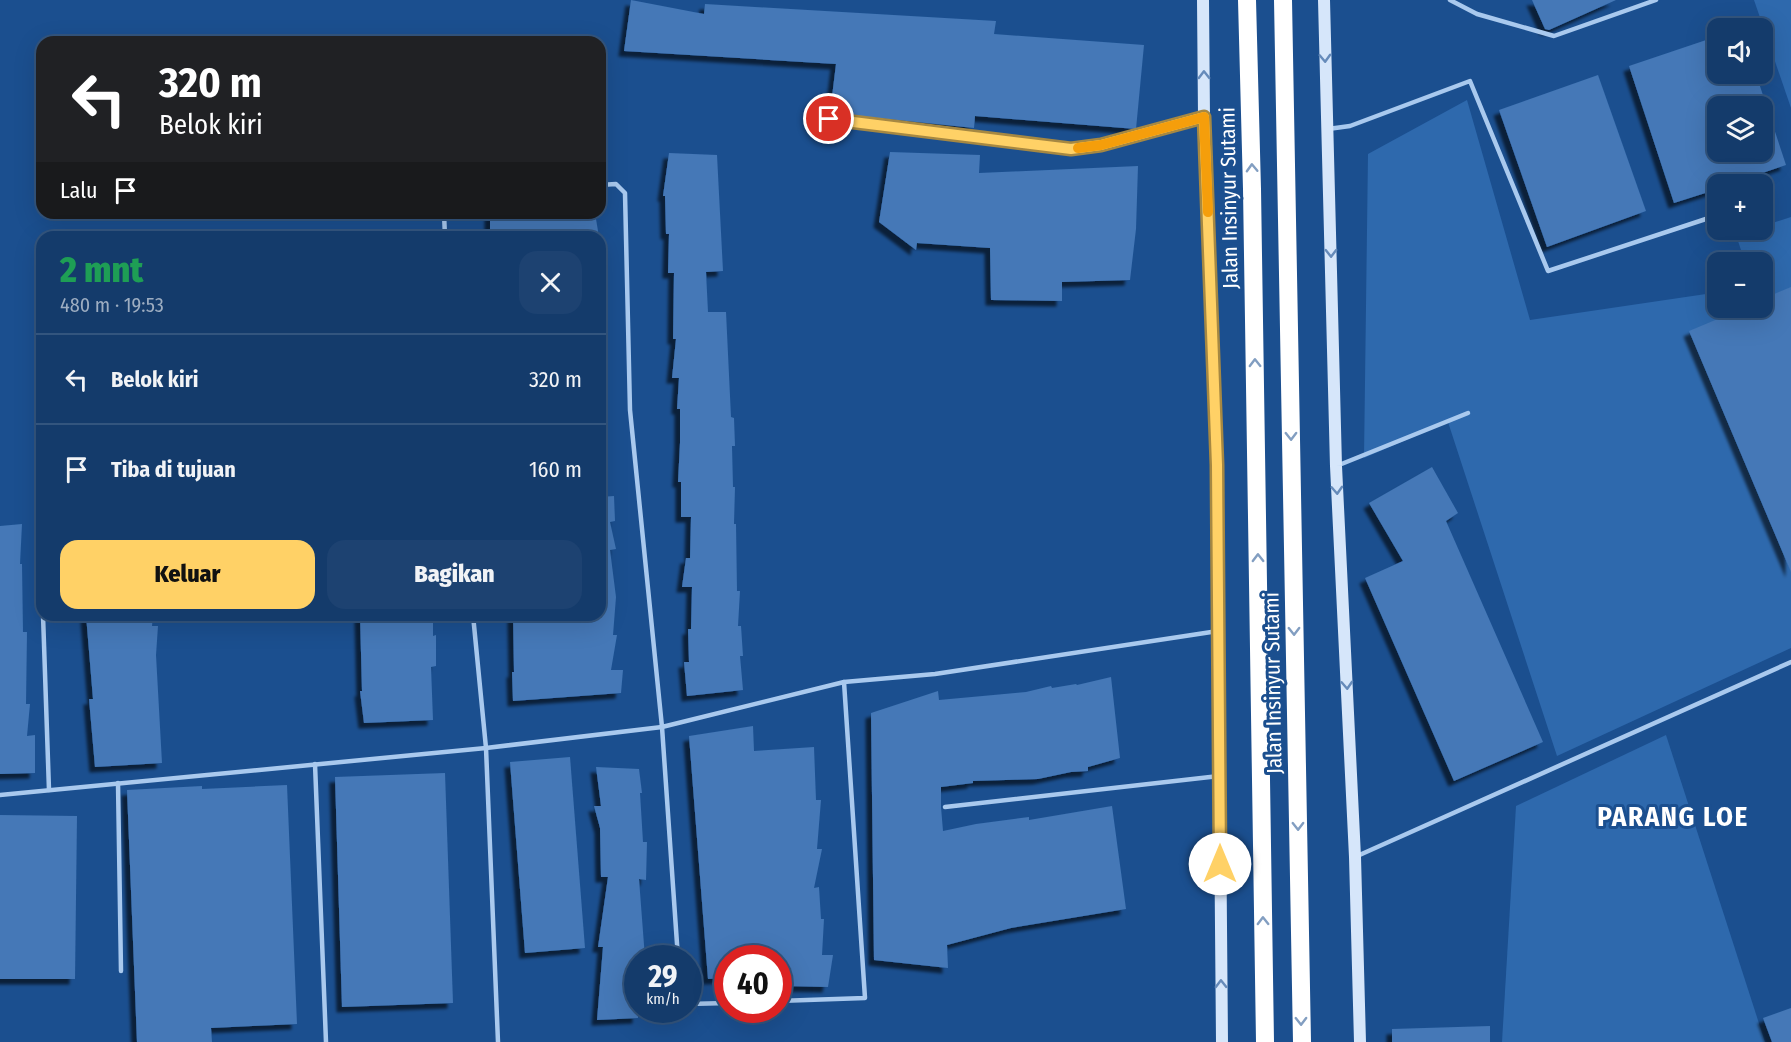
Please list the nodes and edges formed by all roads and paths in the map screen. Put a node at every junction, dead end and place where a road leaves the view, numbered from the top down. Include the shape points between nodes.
1 (1203, 0) edge
2 (1247, 0) edge
3 (1283, 0) edge
4 (1324, 0) edge
5 (1450, 0) edge
6 (1656, 0) edge
7 (807, 117) dead end
8 (1204, 117) junction
9 (1328, 129) junction
10 (606, 185) edge
11 (1707, 219) edge
12 (1468, 412) dead end
13 (1336, 466) junction
14 (43, 621) edge
15 (474, 621) edge
16 (1218, 631) junction
17 (1791, 662) edge
18 (844, 682) junction
19 (662, 727) junction
20 (486, 748) junction
21 (315, 764) junction
22 (1219, 776) junction
23 (118, 783) junction
24 (49, 790) junction
25 (0, 795) edge
26 (945, 807) dead end
27 (1355, 857) junction
28 (677, 945) edge
29 (121, 971) dead end
30 (792, 1001) edge
31 (326, 1042) edge
32 (498, 1042) edge
33 (1222, 1042) edge
34 (1265, 1042) edge
35 (1302, 1042) edge
36 (1360, 1042) edge

8 -> 1 street
34 -> 2 highway, Jalan Insinyur Sutami
3 -> 35 highway, Jalan Insinyur Sutami
4 -> 9 street
5 - 6 lane via 1477,14 1554,36
7 - 8 lane via 1071,149 1101,145
8 - 16 street via 1217,465
9 - 11 lane via 1350,126 1470,81 1548,272
9 -> 13 street
10 - 19 lane via 616,184 625,193 630,410
12 - 13 lane
13 -> 27 street
14 - 24 lane
15 - 20 lane
16 - 18 lane via 936,674
16 - 22 street
17 - 27 lane
18 - 19 lane
18 - 30 lane via 865,998
19 - 20 lane
19 - 28 lane
20 - 21 lane
20 - 32 lane
21 - 23 lane
21 - 31 lane
22 - 26 lane
33 -> 22 street
23 - 24 lane
23 - 29 lane
24 - 25 lane
27 - 36 street

